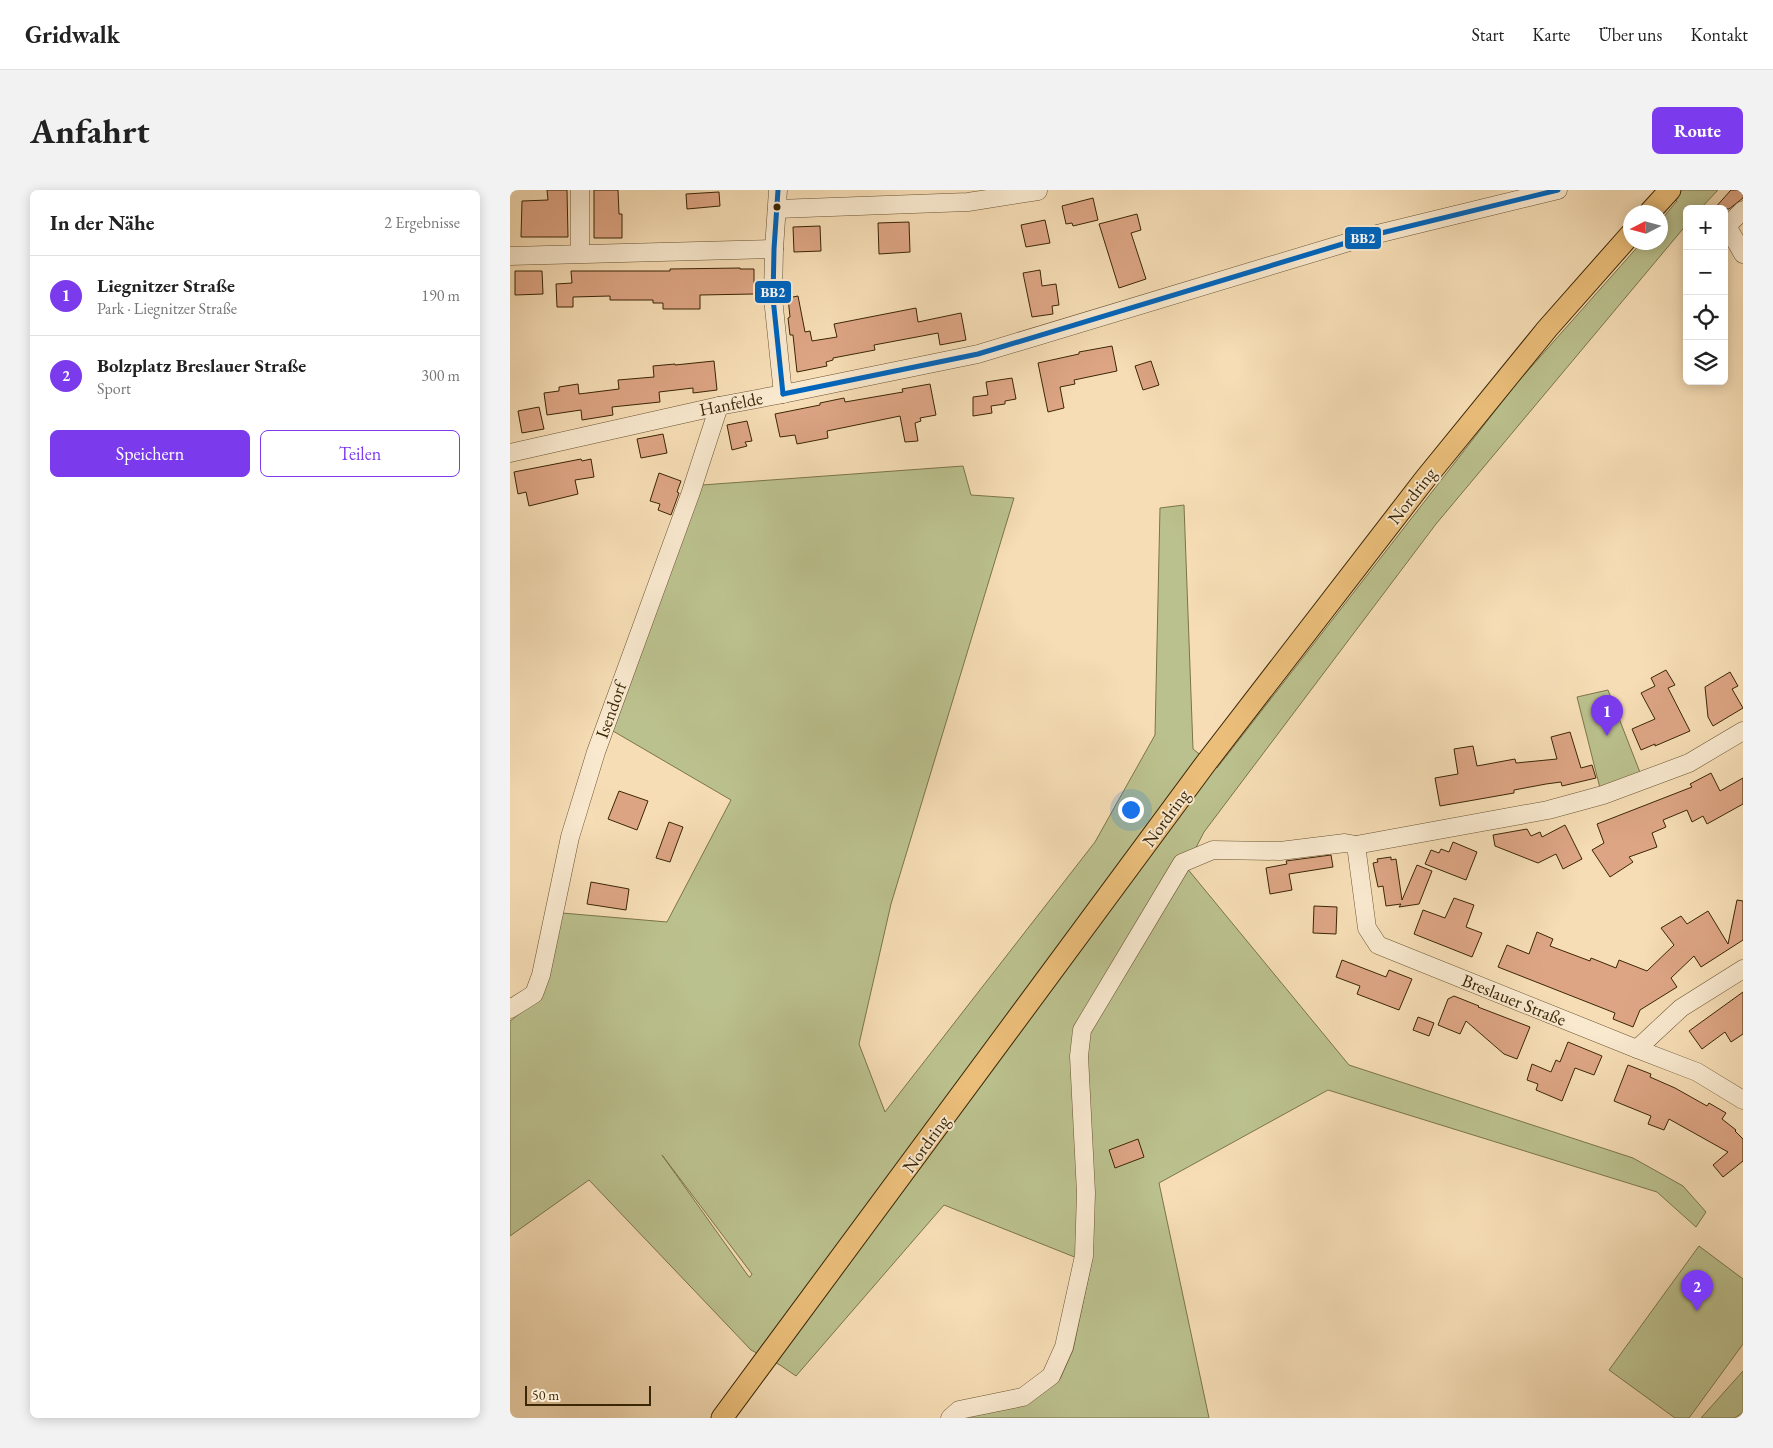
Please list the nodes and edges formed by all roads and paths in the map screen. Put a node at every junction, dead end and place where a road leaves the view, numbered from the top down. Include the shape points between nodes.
1 (580, 190) edge
2 (778, 190) edge
3 (1558, 190) edge
4 (1038, 191) dead end
5 (1669, 191) edge
6 (917, 197) edge
7 (1656, 205) edge
8 (777, 209) junction
9 (1743, 210) edge
10 (1623, 243) edge
11 (774, 249) junction
12 (580, 253) junction
13 (1743, 254) edge
14 (510, 256) edge
15 (783, 394) junction
16 (719, 406) junction
17 (510, 453) edge
18 (1743, 731) edge
19 (1356, 845) junction
20 (1743, 969) edge
21 (510, 1009) edge
22 (1637, 1049) junction
23 (1743, 1100) edge
24 (722, 1418) edge
25 (950, 1418) edge

1 - 12 street
2 - 8 street
3 - 15 street, Hanfelde via 1369,236 978,354
4 - 6 street via 968,202
5 - 7 main road
6 - 8 street
8 - 11 street
9 - 13 street via 1727,226
10 - 24 main road, Nordring via 1547,329 1425,479 1206,763
11 - 12 street
11 - 15 street via 773,298
12 - 14 street
15 - 16 street, Hanfelde
16 - 17 street, Hanfelde
16 - 21 street, Isendorf via 596,752 570,837 541,975 534,994
18 - 19 street via 1689,763 1603,795 1548,810
19 - 22 street, Breslauer Straße via 1367,928 1378,945
19 - 25 street via 1345,843 1280,851 1213,850 1182,863 1082,1030 1079,1056 1086,1193 1084,1256 1064,1348 1051,1376 1023,1396 959,1410
20 - 22 street via 1681,1008
22 - 23 street, Breslauer Straße via 1697,1072

